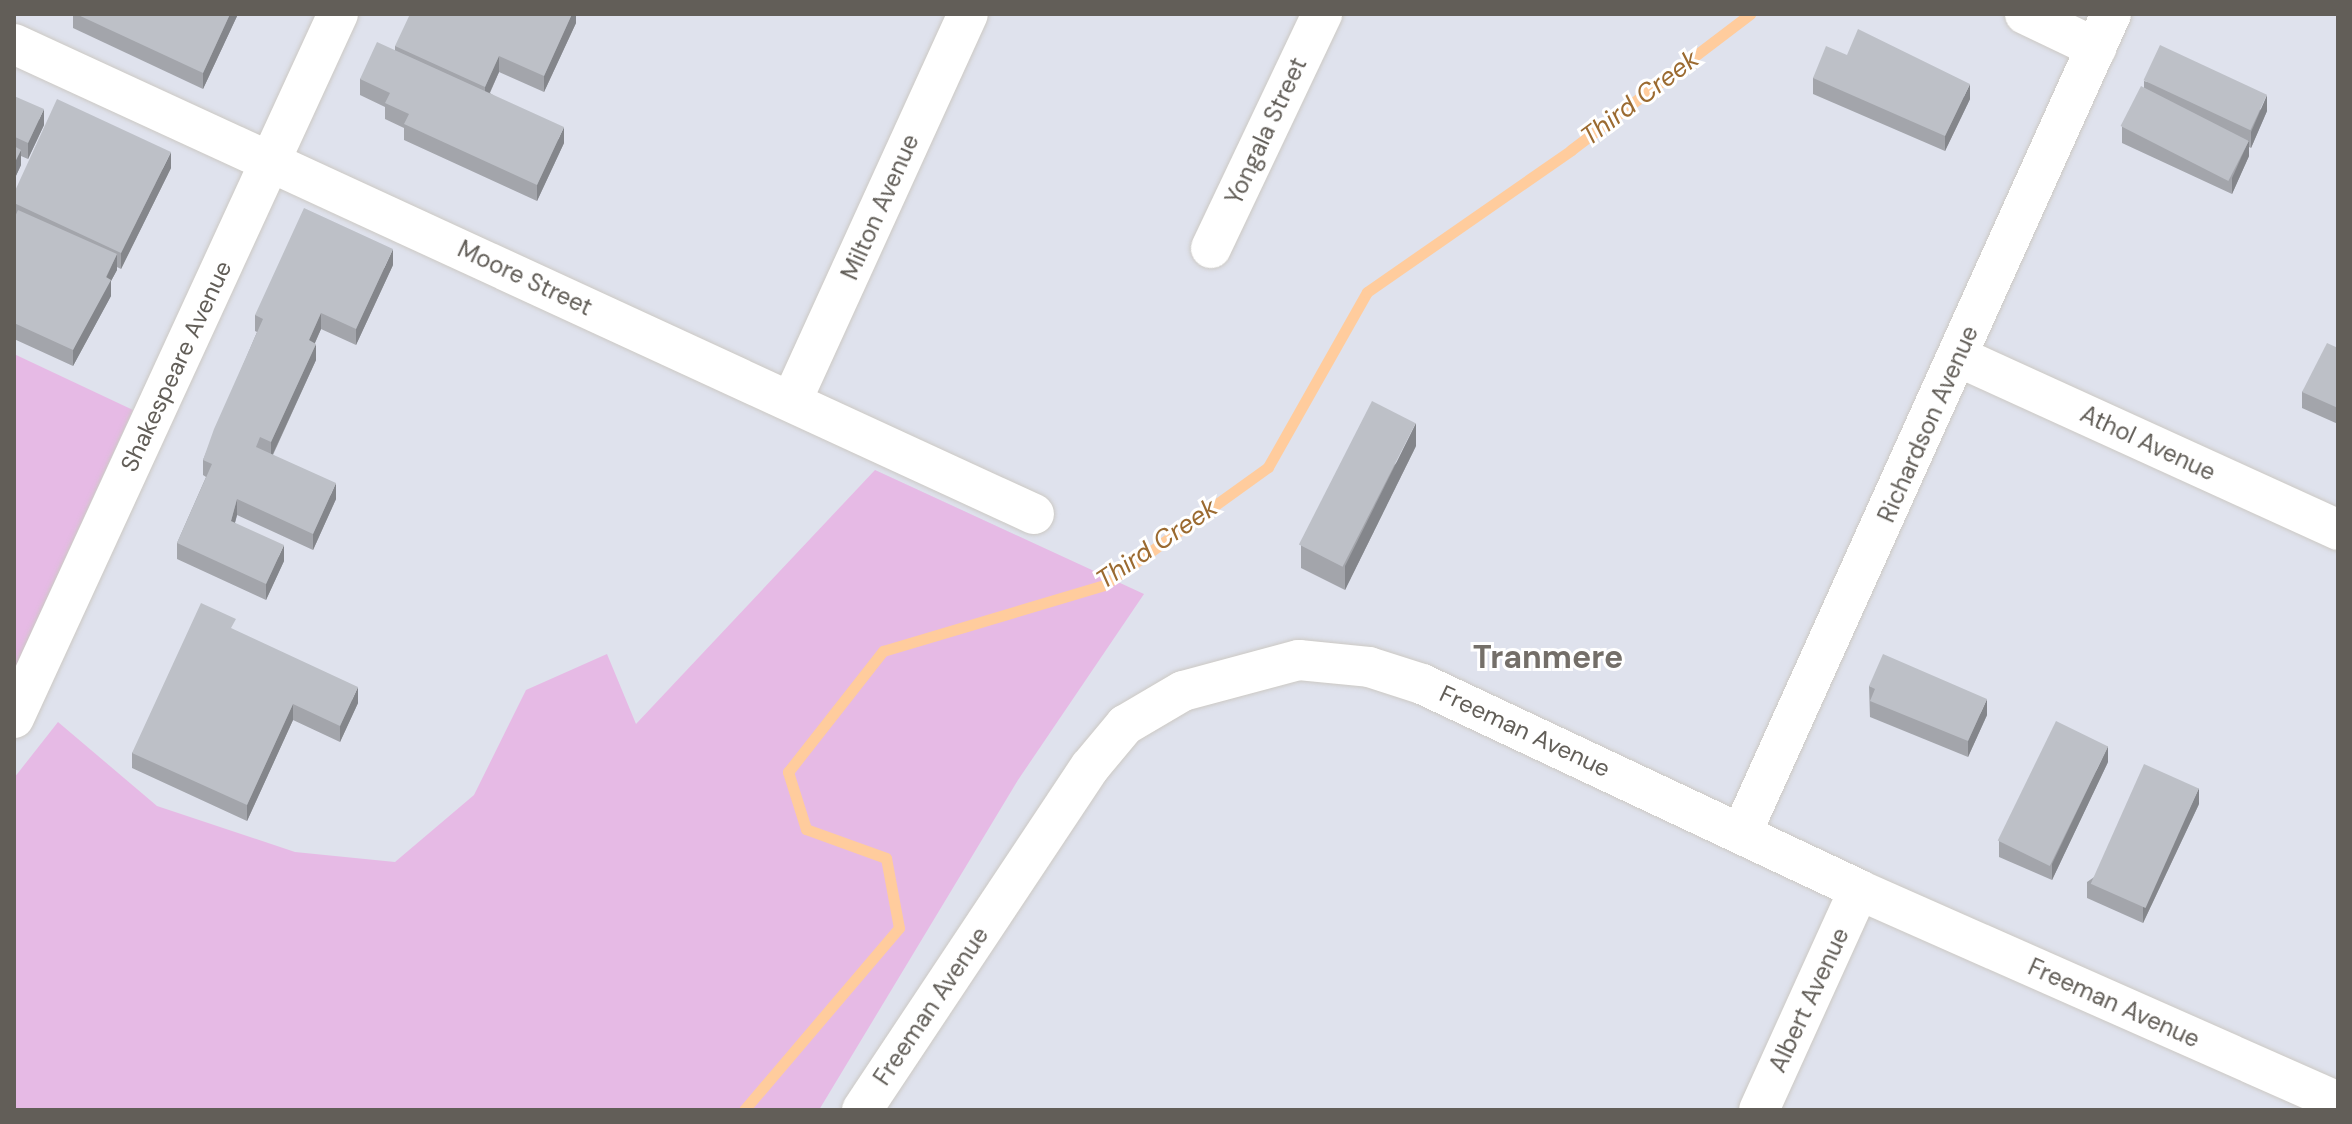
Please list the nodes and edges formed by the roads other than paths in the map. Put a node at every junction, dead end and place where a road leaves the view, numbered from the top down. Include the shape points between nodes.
1 (338, 14) edge
2 (968, 14) edge
3 (1322, 14) edge
4 (2025, 14) edge
5 (2103, 31) edge
6 (14, 44) edge
7 (270, 162) junction
8 (1211, 248) dead end
9 (1959, 357) junction
10 (792, 400) junction
11 (1034, 514) dead end
12 (2338, 530) edge
13 (14, 718) edge
14 (1742, 832) junction
15 (1859, 890) junction
16 (2338, 1102) edge
17 (862, 1110) edge
18 (1759, 1110) edge

1 - 7 street, Shakespeare Avenue
2 - 10 street, Milton Avenue
3 - 8 street, Yongala Street
4 - 5 street
5 - 9 street, Richardson Avenue
6 - 7 street, Moore Street
7 - 10 street, Moore Street
7 - 13 street, Shakespeare Avenue
9 - 12 street, Athol Avenue
9 - 14 street, Richardson Avenue
10 - 11 street, Moore Street
14 - 15 street, Freeman Avenue
14 - 17 street, Freeman Avenue via 1422,684 1369,667 1299,660 1183,691 1125,725 1090,767
15 - 16 street, Freeman Avenue
15 - 18 street, Albert Avenue

